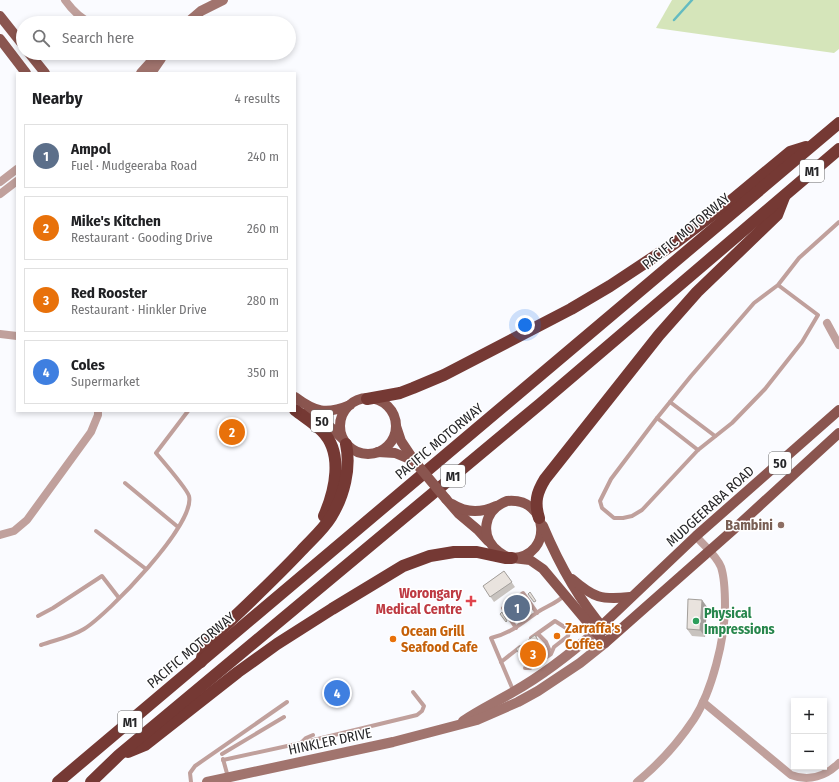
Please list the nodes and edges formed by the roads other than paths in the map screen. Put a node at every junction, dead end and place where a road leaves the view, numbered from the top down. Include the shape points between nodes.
1 (65, 0) edge
2 (223, 0) edge
3 (0, 16) edge
4 (80, 16) edge
5 (196, 16) edge
6 (16, 36) edge
7 (0, 39) edge
8 (16, 60) edge
9 (16, 60) edge
10 (35, 60) edge
11 (153, 67) edge
12 (25, 72) edge
13 (44, 72) edge
14 (143, 72) edge
15 (839, 123) edge
16 (813, 145) junction
17 (839, 149) edge
18 (16, 171) edge
19 (0, 182) edge
20 (16, 182) edge
21 (0, 194) edge
22 (786, 194) junction
23 (839, 222) edge
24 (778, 285) junction
25 (827, 323) dead end
26 (0, 334) edge
27 (16, 336) edge
28 (839, 345) edge
29 (296, 398) edge
30 (367, 399) junction
31 (670, 402) junction
32 (350, 405) junction
33 (296, 408) edge
34 (296, 409) edge
35 (839, 410) edge
36 (98, 412) edge
37 (187, 412) edge
38 (657, 418) junction
39 (395, 422) junction
40 (839, 433) edge
41 (715, 436) junction
42 (345, 442) junction
43 (698, 450) junction
44 (376, 453) junction
45 (415, 462) junction
46 (125, 483) dead end
47 (447, 500) junction
48 (501, 504) junction
49 (540, 519) junction
50 (178, 527) junction
51 (96, 531) dead end
52 (0, 535) edge
53 (696, 536) junction
54 (492, 545) junction
55 (302, 551) junction
56 (709, 551) junction
57 (555, 555) junction
58 (512, 558) junction
59 (146, 569) junction
60 (565, 572) junction
61 (566, 595) junction
62 (630, 597) junction
63 (119, 598) junction
64 (537, 613) junction
65 (38, 616) dead end
66 (516, 628) junction
67 (598, 629) junction
68 (538, 634) junction
69 (608, 640) junction
70 (42, 645) dead end
71 (201, 662) junction
72 (501, 662) junction
73 (413, 692) dead end
74 (516, 697) junction
75 (287, 702) dead end
76 (703, 702) junction
77 (284, 717) dead end
78 (313, 735) dead end
79 (301, 743) junction
80 (220, 748) junction
81 (222, 754) junction
82 (119, 755) junction
83 (223, 760) junction
84 (839, 763) edge
85 (228, 777) junction
86 (58, 782) edge
87 (91, 782) edge
88 (191, 782) edge
89 (207, 782) edge
90 (637, 782) edge

1 - 4 street
2 - 5 main road
3 - 6 main road
7 - 9 main road
8 - 12 main road
10 - 13 main road
11 - 14 main road
15 - 16 highway, PACIFIC MOTORWAY / M1
16 - 30 highway via 790,152 675,243 571,309 444,375 400,393
16 - 71 highway, PACIFIC MOTORWAY / M1
17 - 22 highway, M1
18 - 19 street
20 - 21 street
22 - 49 highway via 777,214 668,324 545,479 536,499
22 - 82 highway, M1 via 540,404
23 - 24 lane via 799,258
24 - 31 lane via 754,303
24 - 41 lane via 818,315 802,342 765,389
25 - 28 street
26 - 27 street
29 - 32 main road, 50 via 320,411 336,410
30 - 32 main road, 50
30 - 39 main road, 50 via 383,403
31 - 38 lane
31 - 41 lane
32 - 42 main road via 340,422
33 - 42 main road, 50 via 328,424
34 - 55 highway via 325,434 334,451 336,464 327,508 318,528
35 - 53 main road, MUDGEERABA ROAD / 50
36 - 52 street via 91,432 27,520 14,531
37 - 50 lane via 156,453 189,495 187,512
38 - 43 lane
38 - 43 lane via 611,479 600,501 602,508 614,518 623,518 638,512
39 - 44 main road via 392,440 383,450
39 - 45 main road, 50 via 400,438
40 - 56 main road, 50
41 - 43 lane
42 - 44 main road, 50 via 351,449 360,453
42 - 55 highway via 347,472 338,504 327,522
44 - 45 main road, 50 via 395,453
45 - 47 main road, 50, bridge
46 - 50 lane
47 - 48 main road, 50 via 459,508 475,511
47 - 54 main road, 50
48 - 49 main road, 50 via 510,501 523,503 532,508
48 - 54 main road via 492,511 487,521 486,533
49 - 57 main road, 50
49 - 58 main road via 542,530 538,544 528,553
50 - 59 lane via 169,543
51 - 59 lane
53 - 56 street
53 - 62 main road, MUDGEERABA ROAD / 50
54 - 58 main road, 50 via 500,553
55 - 71 highway via 205,645
56 - 69 main road, 50
56 - 76 street via 722,568 725,612 720,649
57 - 60 main road, 50
57 - 61 main road via 567,587
58 - 61 main road, 50 via 538,565
58 - 82 highway via 478,552 454,552 430,556 403,566 277,644 145,745
59 - 63 lane
60 - 62 main road, 50 via 586,591 597,597
60 - 67 main road, 50
61 - 64 lane
61 - 67 main road, 50
62 - 67 main road, MUDGEERABA ROAD / 50
63 - 65 lane via 102,576
63 - 70 lane via 83,630
64 - 66 lane
64 - 66 lane via 523,593 503,608
66 - 72 lane via 491,638
67 - 69 main road, 50
67 - 74 main road, HINKLER DRIVE
68 - 68 lane via 555,621 568,629 569,633 549,655 530,668 523,667 548,651 549,646
68 - 72 lane
69 - 74 main road, HINKLER DRIVE via 585,660 538,691
71 - 86 highway, PACIFIC MOTORWAY / M1
72 - 74 lane
73 - 79 lane via 424,706 417,714
74 - 85 main road, HINKLER DRIVE via 478,720 393,742
75 - 80 lane
76 - 84 street via 797,778 815,778 832,770
76 - 90 street via 695,718 665,757
77 - 81 lane
78 - 79 lane
79 - 83 lane
80 - 81 lane
80 - 88 lane via 191,770
81 - 83 lane
82 - 87 highway, M1
83 - 85 lane
85 - 89 main road, HINKLER DRIVE

